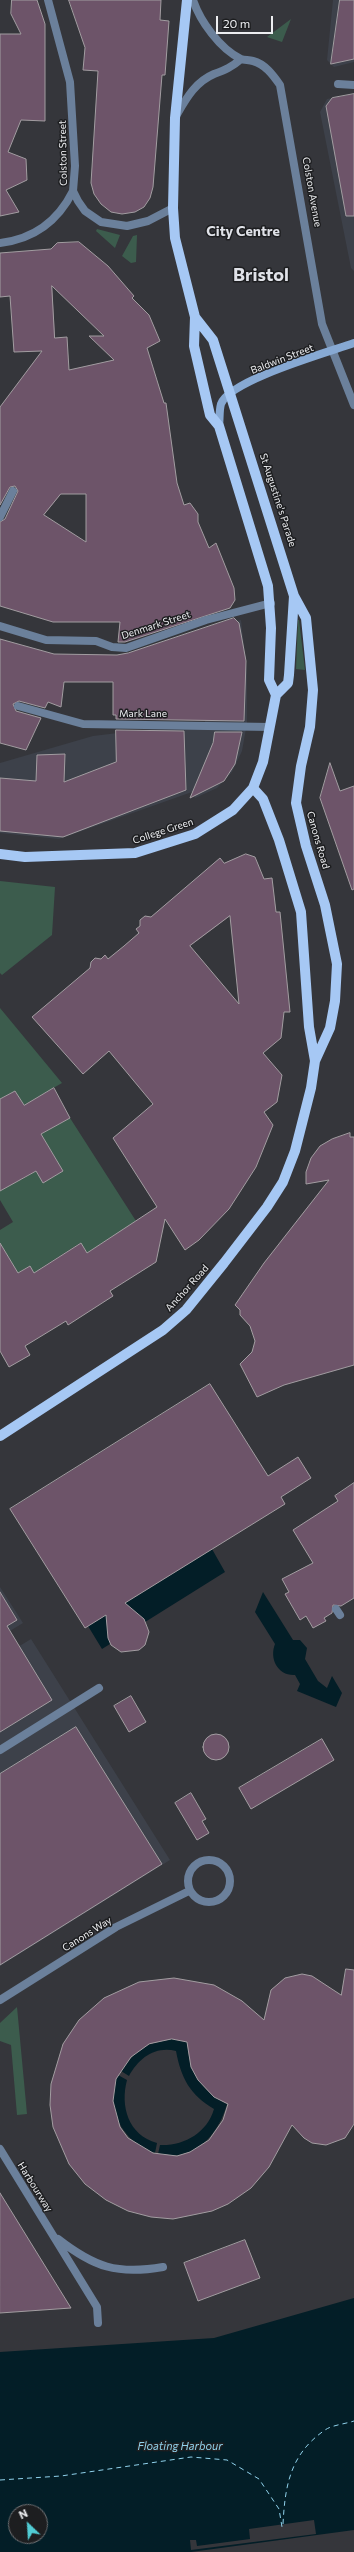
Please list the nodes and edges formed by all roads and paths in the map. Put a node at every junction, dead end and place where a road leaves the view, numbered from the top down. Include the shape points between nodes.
1 (48, 0) edge
2 (187, 0) edge
3 (193, 0) edge
4 (241, 59) junction
5 (338, 84) dead end
6 (354, 85) edge
7 (175, 118) junction
8 (73, 190) junction
9 (173, 208) junction
10 (0, 243) edge
11 (195, 317) junction
12 (354, 343) edge
13 (331, 351) junction
14 (230, 392) junction
15 (354, 405) edge
16 (219, 426) junction
17 (13, 491) dead end
18 (3, 500) edge
19 (0, 518) edge
20 (294, 596) junction
21 (270, 603) junction
22 (0, 626) edge
23 (276, 695) junction
24 (18, 706) dead end
25 (270, 727) junction
26 (253, 788) junction
27 (0, 854) edge
28 (315, 1061) junction
29 (311, 1088) joint
30 (0, 1436) edge
31 (99, 1688) dead end
32 (0, 1750) edge
33 (189, 1891) junction
34 (0, 2000) edge
35 (0, 2148) edge
36 (54, 2236) junction
37 (163, 2267) dead end
38 (98, 2323) dead end

1 - 8 street, Colston Street via 70,82 75,166
2 - 7 main road
3 - 4 street, Colston Avenue via 197,14 206,28
4 - 7 street via 228,70 214,74 190,92
4 - 13 street, Colston Avenue via 252,60 266,68 280,85 322,324
5 - 6 street
7 - 9 main road
8 - 9 street, Colston Street via 86,211 107,224 134,226
8 - 10 street via 60,214 41,230 22,239
9 - 11 main road, St Augustine's Parade via 175,238
11 - 14 main road, St Augustine's Parade via 214,340
11 - 16 main road, St Augustine's Parade via 194,346 210,415
12 - 13 main road, Baldwin Street
13 - 14 main road, Baldwin Street via 270,372
13 - 15 street, Colston Avenue
14 - 16 main road via 221,404
14 - 20 main road, St Augustine's Parade
16 - 21 main road, St Augustine's Parade via 268,586
17 - 18 street
18 - 19 street
20 - 23 main road, St Augustine's Parade via 288,683
20 - 28 main road, Canons Road via 306,618 313,690 310,727 296,803 306,846 325,905 336,964 335,1000 330,1028
21 - 22 street, Denmark Street via 206,620 126,648 96,641 46,640
21 - 23 main road, St Augustine's Parade via 270,680
23 - 25 main road, St Augustine's Parade
24 - 25 street, Mark Lane via 83,724
25 - 26 main road, College Green via 264,762
26 - 27 main road, College Green via 233,810 207,828 173,843 135,853 48,857
26 - 28 main road via 263,799 279,840 301,912 309,1027
28 - 29 main road, Canons Road
29 - 30 main road, Anchor Road via 295,1150 283,1182 267,1207 186,1310 163,1330
31 - 32 street
33 - 33 street via 188,1876 198,1862 213,1860 228,1871 230,1886 220,1900 205,1903
33 - 34 street, Canons Way via 116,1927
35 - 36 street, Harbourway
36 - 37 street, Harbourway via 98,2265 126,2270
36 - 38 street, Harbourway via 97,2307

